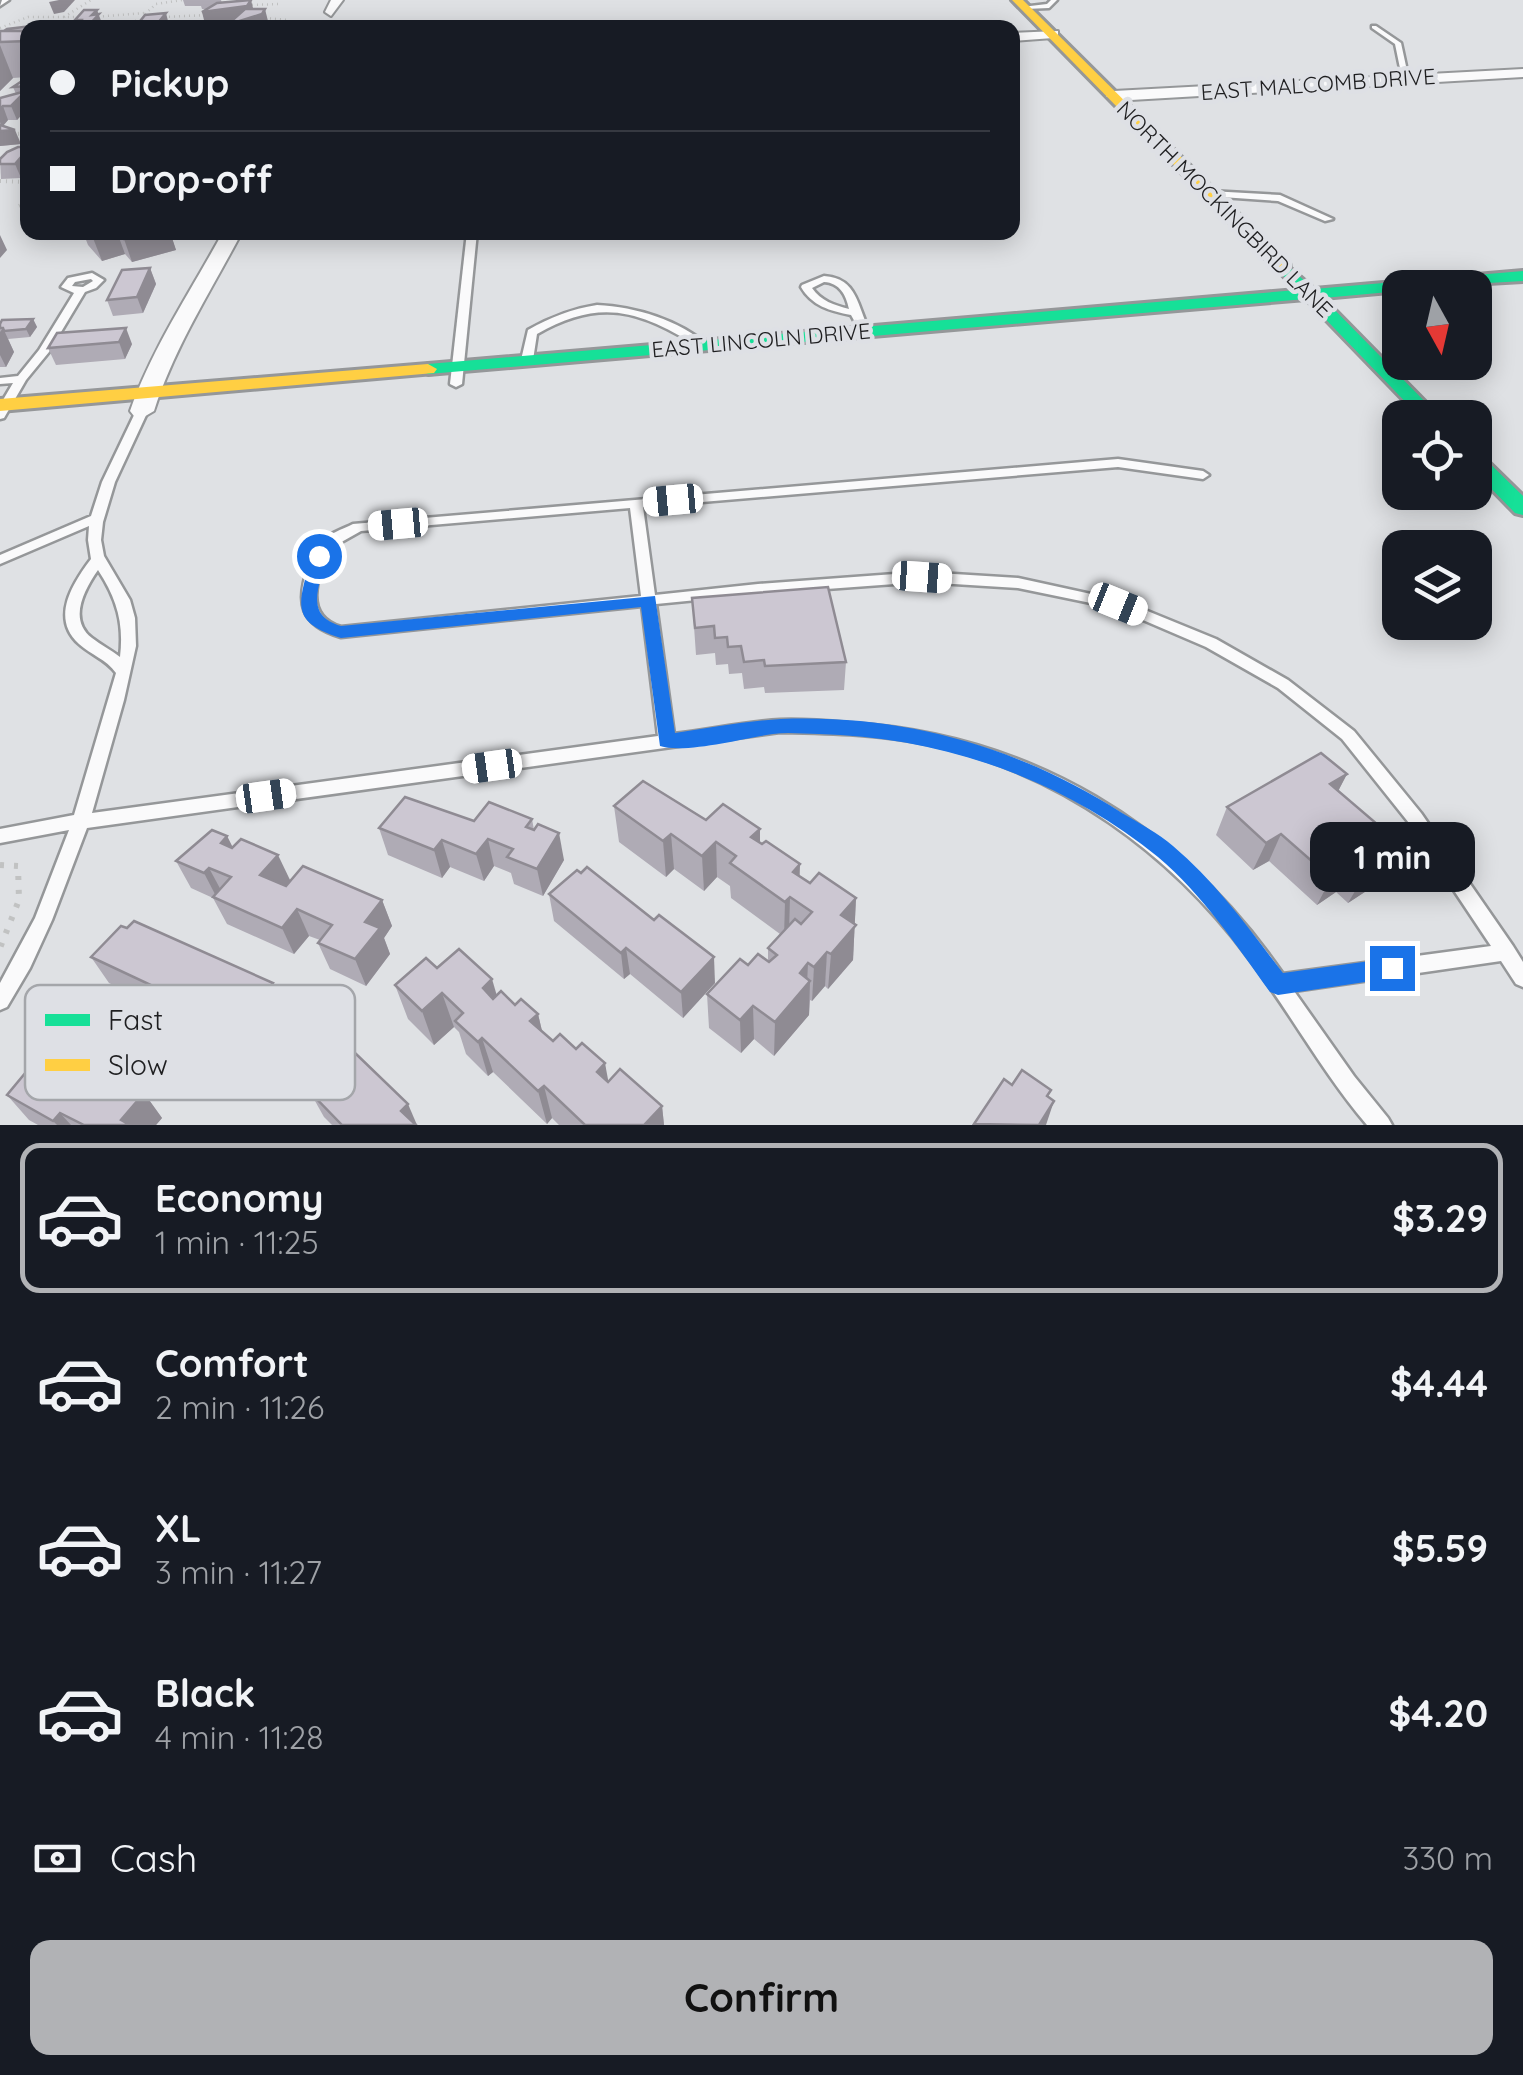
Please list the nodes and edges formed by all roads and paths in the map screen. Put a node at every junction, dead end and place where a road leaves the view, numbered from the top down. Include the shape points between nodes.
1 (91, 0) edge
2 (152, 0) edge
3 (182, 0) edge
4 (1054, 0) edge
5 (161, 2) edge
6 (281, 4) dead end
7 (1021, 4) edge
8 (236, 6) edge
9 (47, 8) dead end
10 (217, 12) edge
11 (145, 13) junction
12 (38, 16) junction
13 (64, 16) junction
14 (142, 19) junction
15 (25, 20) edge
16 (135, 20) edge
17 (256, 20) edge
18 (289, 20) dead end
19 (1374, 27) dead end
20 (1053, 34) junction
21 (1020, 36) edge
22 (1523, 73) edge
23 (1406, 78) junction
24 (1114, 96) junction
25 (1210, 194) junction
26 (1328, 219) dead end
27 (229, 240) edge
28 (471, 240) edge
29 (1523, 276) edge
30 (81, 290) dead end
31 (1523, 291) edge
32 (1492, 294) edge
33 (1315, 301) junction
34 (1382, 302) edge
35 (860, 331) junction
36 (703, 345) junction
37 (527, 360) junction
38 (457, 375) junction
39 (21, 379) junction
40 (0, 381) edge
41 (1414, 400) edge
42 (146, 402) junction
43 (2, 412) edge
44 (1203, 475) dead end
45 (1492, 477) edge
46 (636, 504) junction
47 (1523, 508) edge
48 (97, 518) junction
49 (0, 560) edge
50 (98, 560) junction
51 (649, 600) junction
52 (123, 672) junction
53 (667, 741) junction
54 (78, 822) junction
55 (0, 836) edge
56 (0, 865) edge
57 (0, 948) edge
58 (1506, 952) junction
59 (1523, 978) edge
60 (1278, 984) junction
61 (0, 1001) edge
62 (1381, 1125) edge

1 - 13 path
2 - 5 path
3 - 5 path
4 - 7 lane via 1049,6
5 - 11 path
6 - 8 path
7 - 20 main road, NORTH MOCKINGBIRD LANE
9 - 12 path
10 - 14 path
11 - 13 path
11 - 14 path
12 - 13 path
12 - 15 path
14 - 16 path
17 - 18 path
19 - 23 lane via 1398,43
20 - 21 street
20 - 24 main road, NORTH MOCKINGBIRD LANE
22 - 23 street, EAST MALCOMB DRIVE
23 - 24 street, EAST MALCOMB DRIVE
24 - 25 main road, NORTH MOCKINGBIRD LANE
25 - 26 lane via 1280,198
25 - 33 main road, NORTH MOCKINGBIRD LANE
27 - 42 street via 158,363
28 - 38 lane
29 - 33 main road, EAST LINCOLN DRIVE
30 - 39 lane
31 - 32 main road
33 - 34 main road, EAST LINCOLN DRIVE
33 - 35 main road, EAST LINCOLN DRIVE
33 - 41 main road, NORTH MOCKINGBIRD LANE
35 - 35 lane via 810,296 806,288 824,280 843,284 852,293
35 - 36 main road, EAST LINCOLN DRIVE
35 - 38 main road, EAST LINCOLN DRIVE
36 - 37 main road, EAST LINCOLN DRIVE
36 - 37 lane via 658,317 603,308 554,317 532,332
37 - 38 main road, EAST LINCOLN DRIVE
38 - 42 main road, EAST LINCOLN DRIVE
39 - 40 lane
39 - 43 lane
42 - 43 main road, EAST LINCOLN DRIVE
42 - 48 lane
44 - 46 lane via 1118,463
45 - 47 main road
46 - 51 lane
46 - 51 lane via 358,527 323,546 308,602 318,625 341,632
48 - 49 lane
48 - 50 lane
50 - 52 lane via 127,607 131,630
50 - 52 lane via 84,579 72,616 75,630 115,658
51 - 53 lane
51 - 58 lane via 922,577 1018,583 1134,611 1211,643 1283,684 1348,735 1415,818
52 - 54 lane
53 - 54 lane
53 - 60 lane via 780,726 852,728 994,756 1076,793 1164,851 1215,901
54 - 55 lane
54 - 61 lane via 35,936
56 - 57 path via 18,866 19,900
58 - 59 lane
58 - 60 lane
60 - 62 lane via 1346,1087

